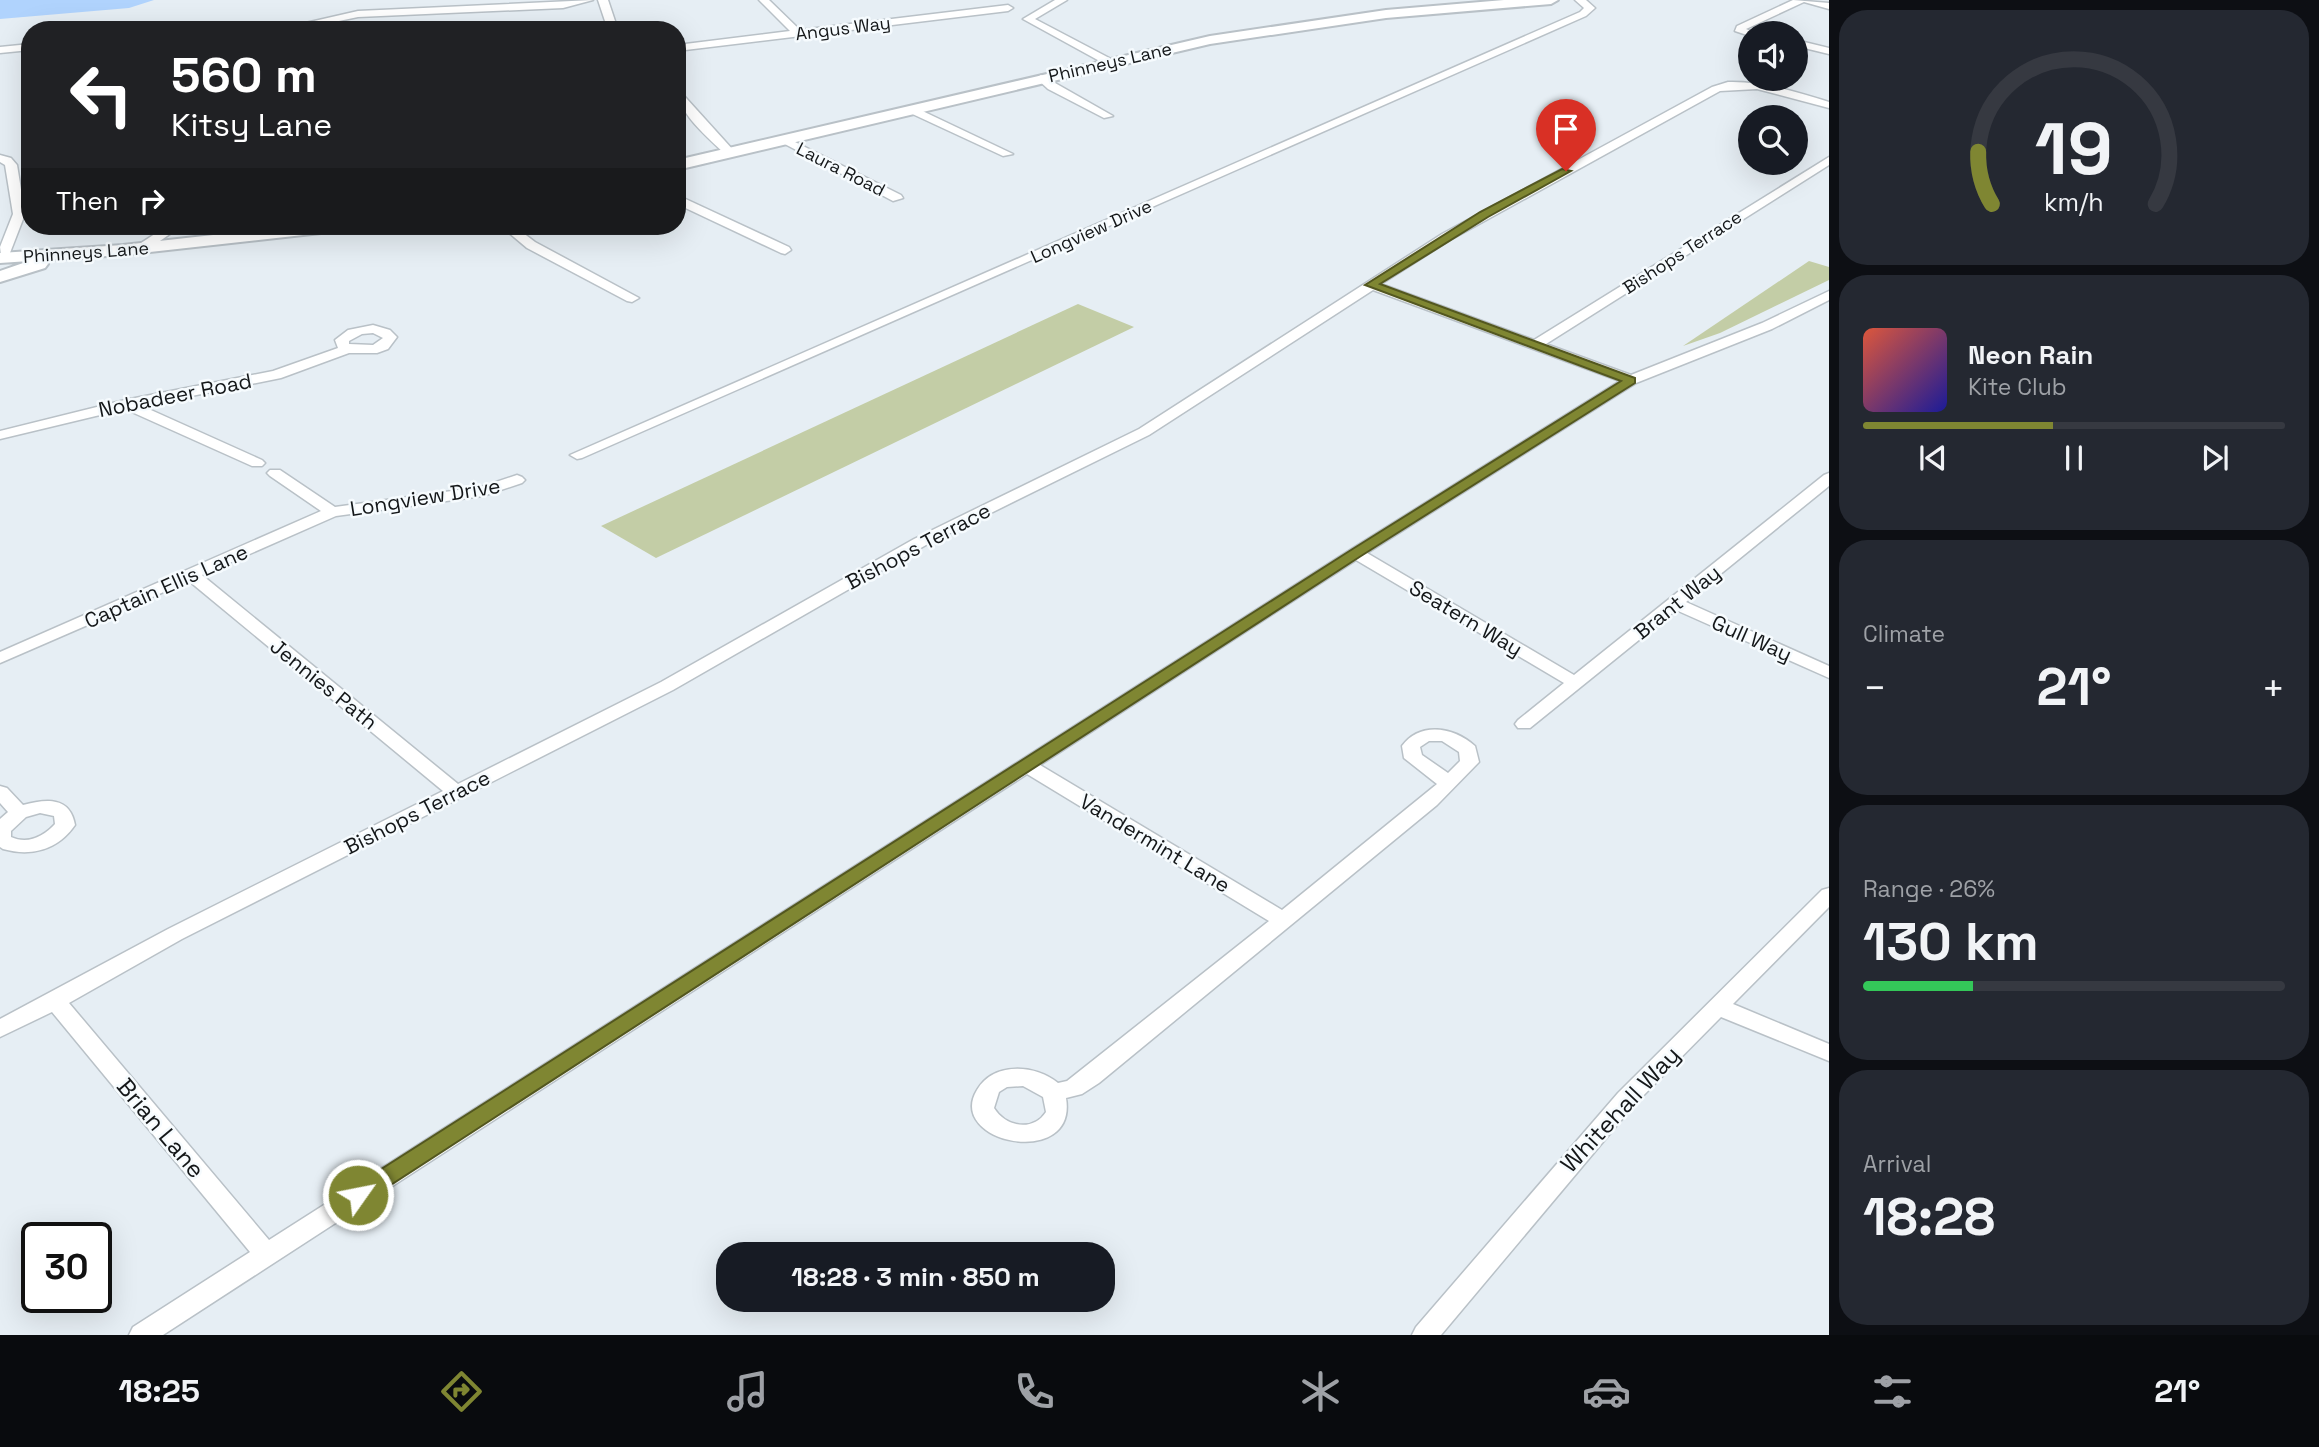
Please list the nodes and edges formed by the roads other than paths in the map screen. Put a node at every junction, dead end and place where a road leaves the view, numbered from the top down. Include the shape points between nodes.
1 (588, 0) edge
2 (603, 0) edge
3 (764, 0) edge
4 (998, 0) edge
5 (1062, 0) edge
6 (1551, 0) edge
7 (1580, 0) edge
8 (1801, 0) edge
9 (1807, 0) edge
10 (1829, 6) edge
11 (1008, 8) junction
12 (1028, 19) junction
13 (324, 21) edge
14 (610, 21) edge
15 (1755, 21) edge
16 (797, 33) junction
17 (1808, 46) edge
18 (686, 47) edge
19 (21, 48) edge
20 (0, 50) edge
21 (1829, 51) edge
22 (1108, 62) junction
23 (1041, 78) junction
24 (686, 103) edge
25 (1829, 105) edge
26 (910, 109) junction
27 (1108, 116) dead end
28 (785, 140) junction
29 (730, 153) junction
30 (1007, 154) dead end
31 (0, 158) edge
32 (1829, 160) edge
33 (686, 164) edge
34 (897, 198) dead end
35 (686, 204) edge
36 (162, 235) edge
37 (258, 235) edge
38 (518, 235) edge
39 (142, 248) junction
40 (785, 250) dead end
41 (1, 264) edge
42 (1371, 285) junction
43 (1829, 295) edge
44 (632, 298) dead end
45 (1536, 345) junction
46 (348, 349) dead end
47 (1631, 380) junction
48 (125, 404) junction
49 (0, 436) edge
50 (577, 454) dead end
51 (257, 463) dead end
52 (275, 473) dead end
53 (1829, 478) edge
54 (517, 480) dead end
55 (332, 512) junction
56 (1356, 553) junction
57 (192, 575) junction
58 (1675, 603) junction
59 (0, 658) edge
60 (1829, 673) edge
61 (1576, 683) junction
62 (1524, 724) dead end
63 (1028, 766) junction
64 (1449, 783) dead end
65 (0, 792) edge
66 (456, 792) junction
67 (19, 812) dead end
68 (1829, 895) edge
69 (1283, 920) junction
70 (55, 1001) junction
71 (1717, 1006) junction
72 (0, 1029) edge
73 (1829, 1053) edge
74 (1054, 1093) dead end
75 (266, 1254) junction
76 (142, 1335) edge
77 (1425, 1335) edge

1 - 13 street via 358,14
2 - 14 street
3 - 16 street
4 - 11 street
5 - 12 street
6 - 22 main road, Phinneys Lane via 1317,23
7 - 50 street, Longview Drive via 1590,8 1583,14
8 - 15 street
9 - 10 street
11 - 12 street
11 - 16 street, Angus Way
12 - 22 street
16 - 18 street, Angus Way
17 - 21 street
19 - 20 street
22 - 23 main road, Phinneys Lane
23 - 26 main road, Phinneys Lane
23 - 27 street
24 - 29 street
25 - 42 street, Bishops Terrace via 1756,87 1720,86 1484,214
26 - 28 main road, Phinneys Lane
26 - 30 street
28 - 29 main road, Phinneys Lane
28 - 34 street, Laura Road
29 - 33 main road, Phinneys Lane
31 - 41 street via 11,165 19,214
32 - 45 street, Bishops Terrace
35 - 40 street
36 - 39 street
37 - 39 main road, Phinneys Lane
38 - 44 street
39 - 41 main road, Phinneys Lane via 54,255 32,268
42 - 45 street
42 - 66 street, Bishops Terrace via 1144,432 920,542 667,686
43 - 47 street via 1767,326
45 - 47 street
46 - 48 street, Nobadeer Road via 276,375
47 - 56 street
48 - 49 street, Nobadeer Road
48 - 51 street
52 - 55 street
53 - 58 street, Brant Way
54 - 55 street, Longview Drive via 483,491
55 - 57 street, Captain Ellis Lane
56 - 61 street, Seatern Way
56 - 63 street
57 - 59 street, Captain Ellis Lane
57 - 66 street, Jennies Path
58 - 60 street, Gull Way
58 - 61 street, Brant Way
61 - 62 street, Brant Way
63 - 69 street, Vandermint Lane
63 - 75 street
64 - 69 street
65 - 67 street
66 - 70 street, Bishops Terrace
68 - 71 street, Whitehall Way
69 - 74 street via 1091,1077
70 - 72 street, Bishops Terrace
70 - 75 street, Brian Lane
71 - 73 street
71 - 77 street, Whitehall Way via 1609,1118
75 - 76 street

